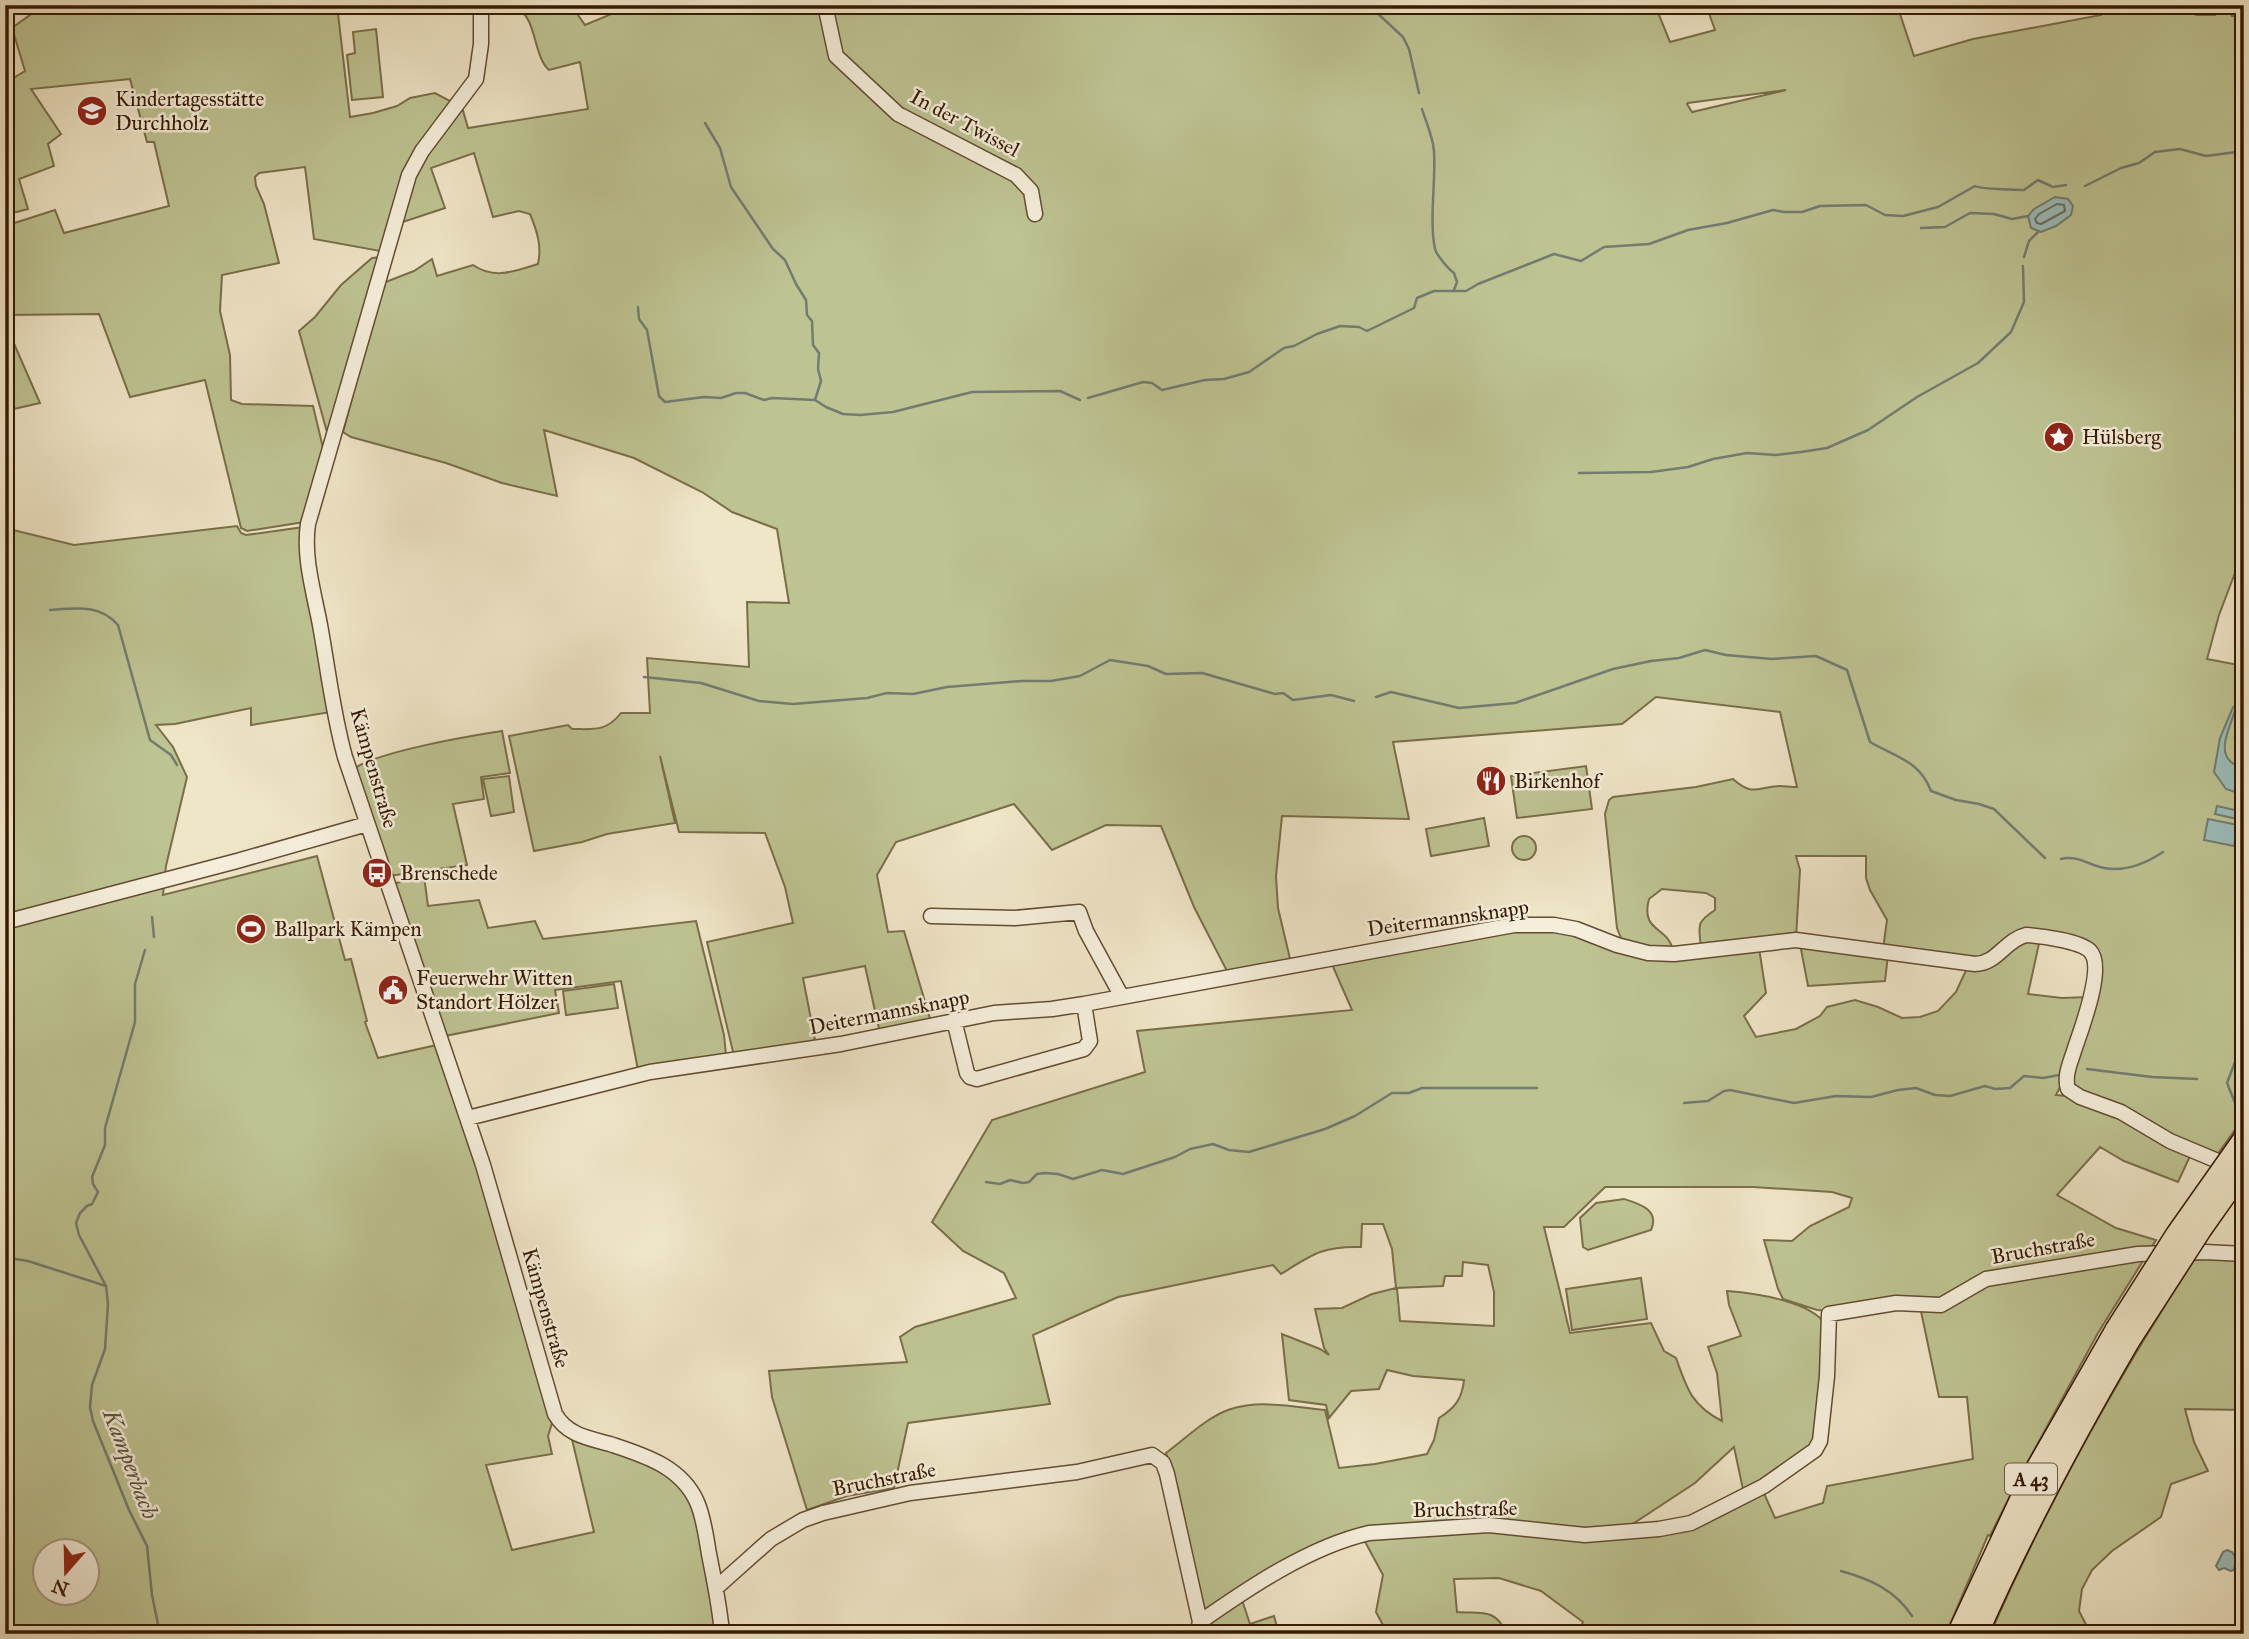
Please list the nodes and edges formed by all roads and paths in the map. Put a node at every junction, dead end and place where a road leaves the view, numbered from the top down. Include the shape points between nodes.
1 (481, 5) edge
2 (825, 5) edge
3 (1035, 214) dead end
4 (367, 824) junction
5 (931, 916) dead end
6 (5, 922) edge
7 (1122, 997) junction
8 (1083, 1004) junction
9 (954, 1020) junction
10 (468, 1118) junction
11 (2244, 1139) edge
12 (2244, 1168) edge
13 (2244, 1177) edge
14 (2244, 1254) edge
15 (2123, 1334) junction
16 (716, 1588) junction
17 (1199, 1628) edge
18 (722, 1634) edge
19 (1958, 1634) edge
20 (1977, 1634) edge

1 - 4 street, Kämpenstraße via 479,71 409,175 307,534 340,739
2 - 3 street, In der Twissel via 836,56 898,114 1016,175 1031,191
4 - 6 street
4 - 10 street, Kämpenstraße
5 - 7 street via 1015,918 1079,912
7 - 8 street, Deitermannsknapp
7 - 13 street, Deitermannsknapp via 1514,925 1576,929 1648,953 1796,940 1975,964 1990,961 2017,937 2035,936 2087,948 2095,962 2087,1011 2067,1073 2068,1089 2121,1112 2169,1141 2235,1168
8 - 9 street, Deitermannsknapp
8 - 9 street via 1090,1041 1084,1049 977,1079 967,1073
9 - 10 street, Deitermannsknapp via 842,1044 650,1072
10 - 16 street, Kämpenstraße via 555,1414 568,1429 648,1457 685,1485 699,1509
11 - 15 highway, A 43, bridge via 2177,1234
12 - 15 highway, A 43, bridge
14 - 17 street, Bruchstraße via 2138,1254 1986,1279 1941,1304 1896,1303 1829,1314 1827,1376 1815,1450 1764,1486 1706,1516 1659,1529 1585,1535 1489,1525 1369,1533 1260,1581
15 - 19 highway, A 43 via 2028,1484
15 - 20 highway, A 43
16 - 17 street, Bruchstraße via 777,1535 823,1513 910,1493 1077,1472 1152,1455 1163,1463 1167,1474
16 - 18 street, Kämpenstraße

